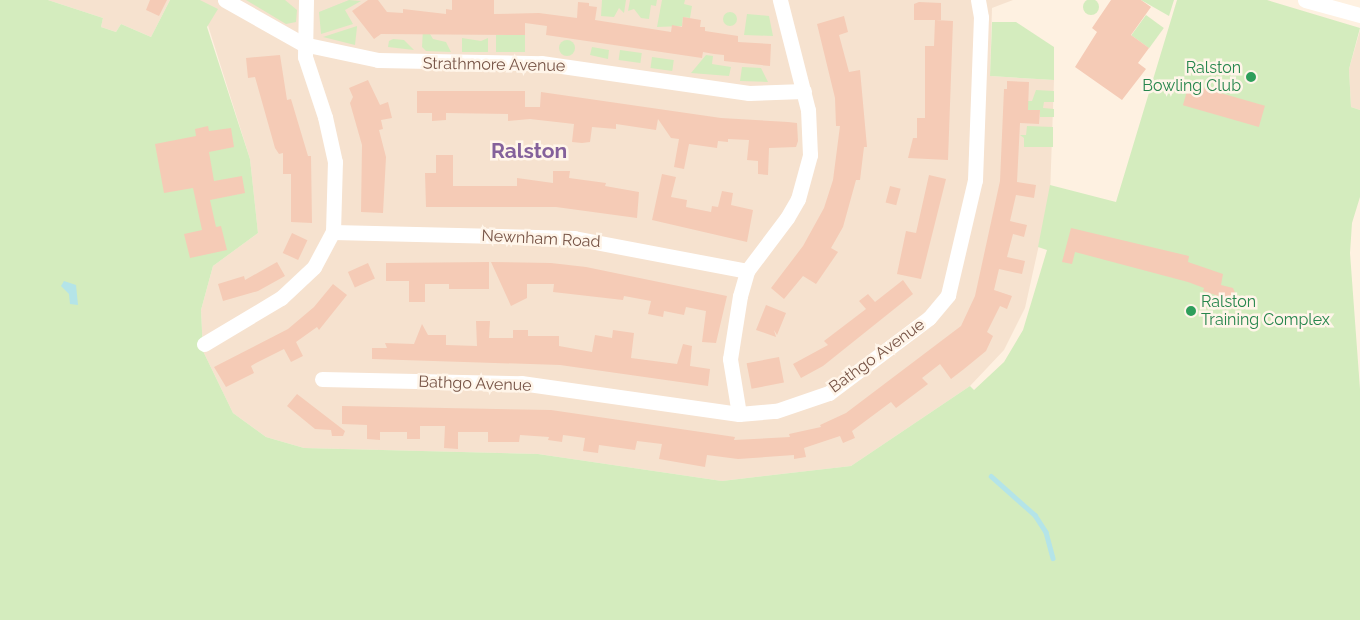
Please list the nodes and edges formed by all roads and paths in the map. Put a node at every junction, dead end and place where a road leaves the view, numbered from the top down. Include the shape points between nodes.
1 (225, 0) edge
2 (306, 0) edge
3 (780, 0) edge
4 (978, 0) edge
5 (1305, 0) edge
6 (1360, 15) edge
7 (302, 44) junction
8 (804, 91) junction
9 (333, 232) junction
10 (747, 271) junction
11 (204, 344) dead end
12 (322, 379) dead end
13 (739, 414) junction

1 - 7 street, Strathmore Avenue
2 - 7 street via 308,13
3 - 8 street
4 - 13 street, Bathgo Avenue via 981,16 975,180 945,302 896,344 829,392 776,411
5 - 6 street
7 - 8 street, Strathmore Avenue via 392,62 541,63 749,92
7 - 9 street via 335,162
8 - 10 street via 810,155 800,191 788,218
9 - 10 street, Newnham Road via 574,238
9 - 11 street via 314,267 281,298
10 - 13 street via 738,304 730,359
12 - 13 street, Bathgo Avenue via 520,383

